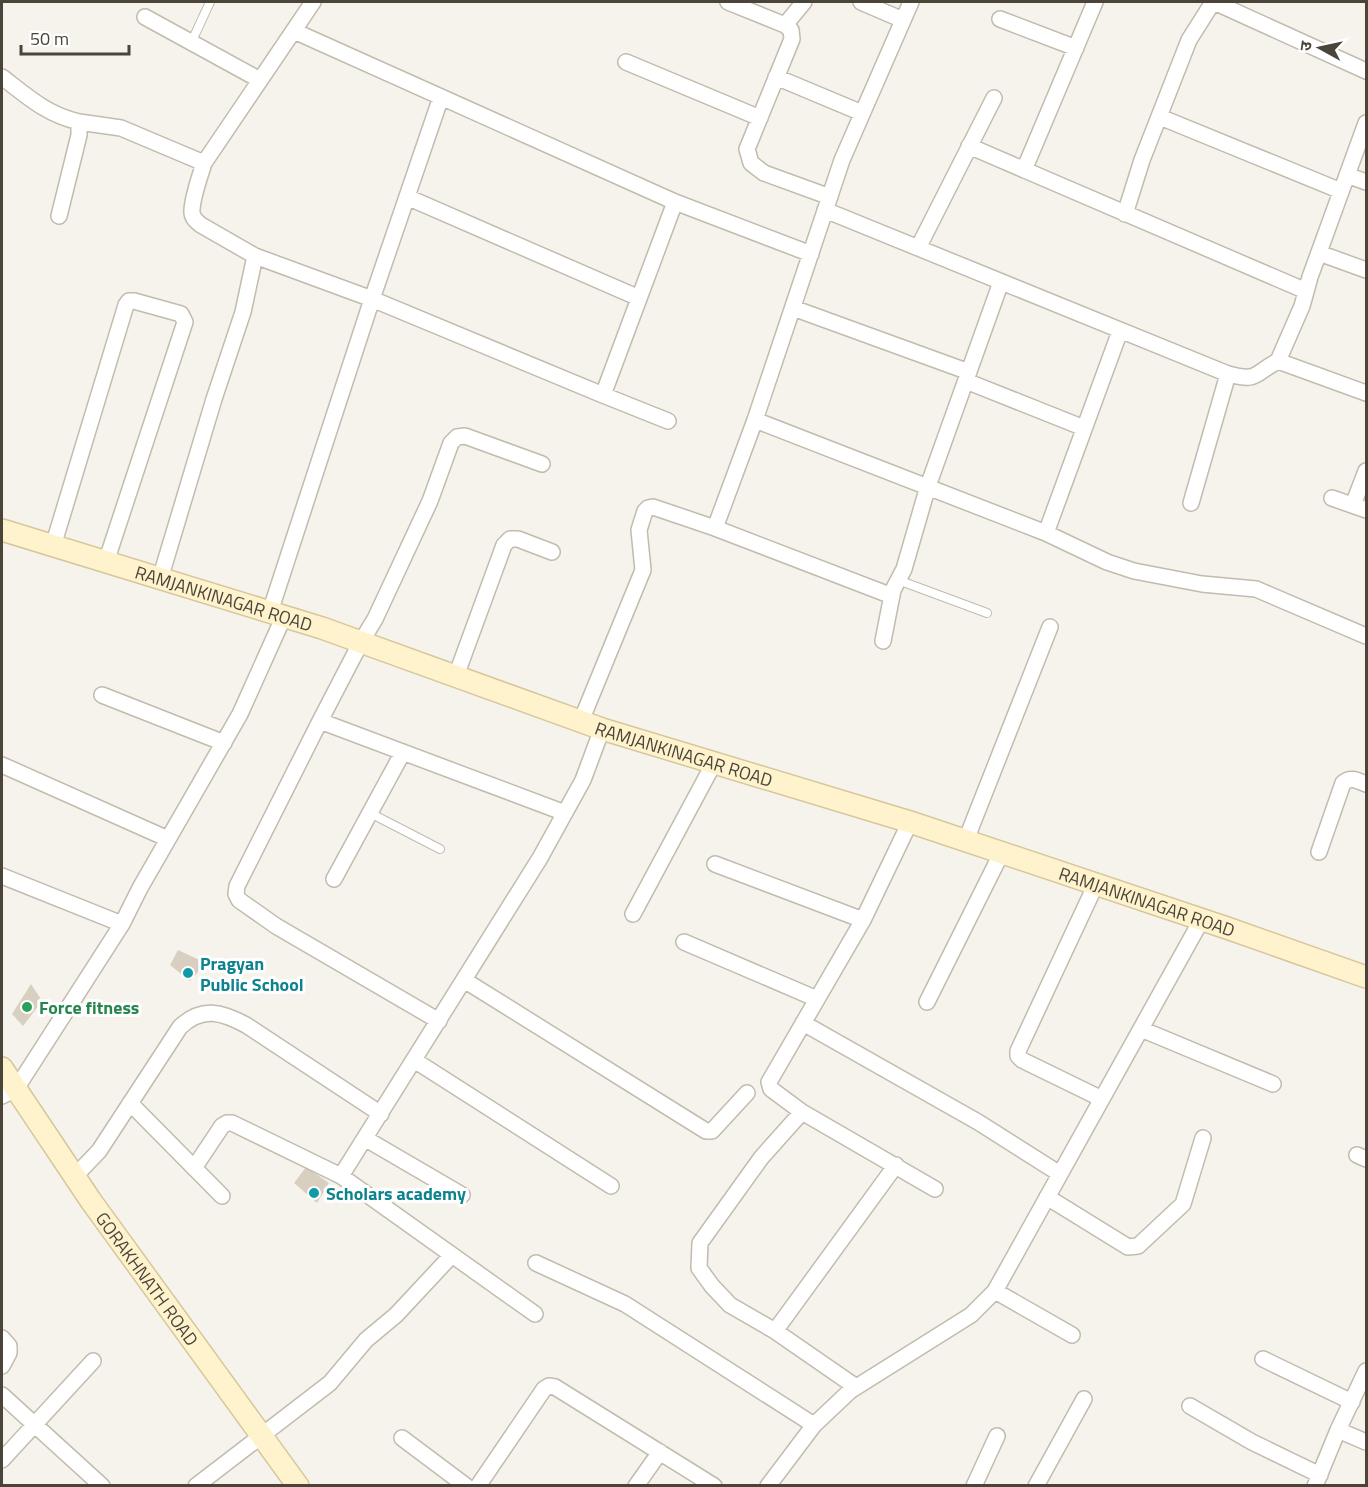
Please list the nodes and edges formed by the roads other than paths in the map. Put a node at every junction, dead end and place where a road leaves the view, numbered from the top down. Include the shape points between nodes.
1 (210, 2) edge
2 (313, 2) edge
3 (728, 2) edge
4 (804, 2) edge
5 (861, 2) edge
6 (911, 2) edge
7 (1095, 2) edge
8 (1214, 2) edge
9 (145, 17) dead end
10 (1000, 19) dead end
11 (903, 20) junction
12 (785, 25) junction
13 (294, 31) junction
14 (192, 43) junction
15 (1076, 48) junction
16 (626, 62) dead end
17 (1366, 71) edge
18 (2, 77) edge
19 (777, 77) junction
20 (260, 80) junction
21 (441, 97) junction
22 (994, 98) dead end
23 (862, 113) junction
24 (1160, 117) junction
25 (759, 118) junction
26 (79, 122) junction
27 (1366, 123) edge
28 (969, 146) junction
29 (204, 163) junction
30 (1024, 170) junction
31 (1347, 175) junction
32 (1366, 182) edge
33 (1341, 191) junction
34 (407, 197) junction
35 (675, 202) junction
36 (827, 204) junction
37 (1125, 214) junction
38 (59, 216) dead end
39 (918, 248) junction
40 (1319, 253) junction
41 (811, 254) junction
42 (255, 256) junction
43 (1366, 270) edge
44 (1001, 282) junction
45 (1306, 291) junction
46 (639, 298) junction
47 (372, 299) junction
48 (793, 308) junction
49 (1120, 331) junction
50 (1278, 361) junction
51 (1227, 374) junction
52 (967, 376) junction
53 (1366, 393) edge
54 (603, 395) junction
55 (755, 420) junction
56 (668, 421) dead end
57 (1084, 428) junction
58 (542, 464) dead end
59 (1366, 471) edge
60 (928, 486) junction
61 (1332, 498) dead end
62 (1191, 503) dead end
63 (1360, 507) edge
64 (715, 528) junction
65 (2, 530) edge
66 (1046, 533) junction
67 (53, 546) junction
68 (552, 552) dead end
69 (106, 562) junction
70 (160, 579) junction
71 (898, 580) junction
72 (892, 596) junction
73 (987, 613) dead end
74 (277, 614) junction
75 (1050, 627) dead end
76 (1366, 636) edge
77 (883, 641) dead end
78 (361, 642) junction
79 (456, 676) junction
80 (102, 695) dead end
81 (320, 721) junction
82 (581, 721) junction
83 (602, 729) junction
84 (224, 743) junction
85 (403, 752) junction
86 (714, 763) junction
87 (2, 765) edge
88 (1366, 784) edge
89 (370, 813) junction
90 (565, 813) junction
91 (910, 822) junction
92 (168, 839) junction
93 (966, 840) junction
94 (440, 849) dead end
95 (1002, 852) junction
96 (1319, 852) dead end
97 (715, 864) dead end
98 (2, 876) edge
99 (334, 879) dead end
100 (1096, 884) junction
101 (633, 914) dead end
102 (863, 920) junction
103 (1202, 920) junction
104 (122, 924) junction
105 (684, 942) dead end
106 (1366, 977) edge
107 (464, 980) junction
108 (817, 999) junction
109 (927, 1002) dead end
110 (439, 1022) junction
111 (803, 1023) junction
112 (1141, 1029) junction
113 (414, 1060) junction
114 (2, 1068) edge
115 (1273, 1084) dead end
116 (9, 1092) edge
117 (747, 1093) dead end
118 (1102, 1099) junction
119 (130, 1103) junction
120 (802, 1112) junction
121 (381, 1114) junction
122 (1203, 1138) dead end
123 (366, 1139) junction
124 (896, 1165) junction
125 (194, 1168) junction
126 (1060, 1174) junction
127 (75, 1176) junction
128 (341, 1176) junction
129 (611, 1186) dead end
130 (935, 1189) dead end
131 (462, 1195) dead end
132 (222, 1196) dead end
133 (1047, 1197) junction
134 (452, 1256) junction
135 (536, 1263) dead end
136 (995, 1291) junction
137 (535, 1314) dead end
138 (775, 1331) junction
139 (1072, 1335) dead end
140 (2, 1338) edge
141 (1263, 1359) dead end
142 (93, 1361) dead end
143 (2, 1366) edge
144 (1366, 1371) edge
145 (856, 1387) junction
146 (2, 1395) edge
147 (1084, 1399) dead end
148 (1352, 1402) junction
149 (1190, 1406) dead end
150 (35, 1424) junction
151 (814, 1425) junction
152 (1338, 1430) junction
153 (262, 1436) junction
154 (997, 1436) dead end
155 (402, 1438) dead end
156 (1366, 1442) edge
157 (660, 1452) junction
158 (2, 1460) edge
159 (1318, 1480) edge
160 (102, 1485) edge
161 (196, 1485) edge
162 (298, 1485) edge
163 (466, 1485) edge
164 (478, 1485) edge
165 (636, 1485) edge
166 (714, 1485) edge
167 (768, 1485) edge
168 (974, 1485) edge
169 (1036, 1485) edge

1 - 14 lane
2 - 13 street
3 - 12 street
4 - 12 street
5 - 11 street
6 - 11 street
7 - 15 street
8 - 17 street
8 - 24 street via 1189,40
9 - 14 street
10 - 15 street
11 - 23 street
12 - 19 street via 791,30 792,39
13 - 20 street
13 - 21 street
14 - 20 street
15 - 30 street
16 - 25 street
18 - 26 street via 45,110
19 - 23 street
19 - 25 street
20 - 29 street
21 - 34 street
21 - 35 street
22 - 28 street
23 - 36 street
24 - 33 street
24 - 37 street
25 - 36 street via 747,149 751,162 764,173
26 - 29 street via 127,130
26 - 38 street
27 - 31 street
28 - 30 street
28 - 39 street
29 - 42 street via 192,212 194,219
30 - 37 street
31 - 32 street
31 - 33 street
33 - 40 street
34 - 46 street
34 - 47 street
35 - 41 street
35 - 46 street
36 - 39 street
36 - 41 street
37 - 45 street
39 - 44 street
40 - 43 street
40 - 45 street
41 - 48 street
42 - 47 street
42 - 70 street via 243,312
44 - 49 street
44 - 52 street
45 - 50 street
46 - 54 street
47 - 54 street
47 - 74 street
48 - 52 street
48 - 55 street
49 - 51 street
49 - 57 street
50 - 51 street via 1257,376
50 - 53 street
51 - 62 street
52 - 57 street
52 - 60 street
54 - 56 street
55 - 60 street
55 - 64 street
57 - 66 street
58 - 78 street via 465,436 457,437
59 - 63 street
60 - 66 street
60 - 71 street
61 - 63 street
64 - 72 street
64 - 82 street via 653,507 645,511 639,530 643,570
65 - 67 street, RAMJANKINAGAR ROAD
66 - 76 street via 1134,571 1256,589
67 - 69 street, RAMJANKINAGAR ROAD
67 - 69 street via 126,305 134,301 181,314 184,322
68 - 79 street via 518,540 510,539 504,545
69 - 70 street, RAMJANKINAGAR ROAD
70 - 74 street, RAMJANKINAGAR ROAD
71 - 72 street
71 - 73 lane
72 - 77 street
74 - 78 street, RAMJANKINAGAR ROAD
74 - 84 street via 240,714
75 - 93 street
78 - 79 street, RAMJANKINAGAR ROAD
78 - 81 street
79 - 82 street, RAMJANKINAGAR ROAD
80 - 84 street
81 - 85 street
81 - 110 street via 236,894 276,926
82 - 83 street, RAMJANKINAGAR ROAD
83 - 86 street, RAMJANKINAGAR ROAD
83 - 90 street via 583,780
84 - 92 street
85 - 89 street
85 - 90 street
86 - 91 street, RAMJANKINAGAR ROAD
86 - 101 street
87 - 92 street
88 - 96 street via 1352,779 1343,783
89 - 94 lane
89 - 99 street
90 - 107 street
91 - 93 street, RAMJANKINAGAR ROAD
91 - 102 street
92 - 104 street
93 - 95 street, RAMJANKINAGAR ROAD
95 - 100 street, RAMJANKINAGAR ROAD
95 - 109 street
97 - 102 street
98 - 104 street
100 - 103 street, RAMJANKINAGAR ROAD
100 - 118 street via 1018,1056
102 - 108 street
103 - 106 street, RAMJANKINAGAR ROAD
103 - 112 street
104 - 116 street
105 - 108 street
107 - 110 street
107 - 117 street via 706,1131 712,1131
108 - 111 street
110 - 113 street
111 - 120 street via 769,1082 771,1089
111 - 126 street via 978,1122
112 - 115 street
112 - 118 street
113 - 121 street
113 - 129 street
114 - 116 street, GORAKHNATH ROAD
116 - 127 street, GORAKHNATH ROAD
118 - 126 street
119 - 121 street via 180,1027 192,1017 215,1013 246,1025
119 - 125 street
119 - 127 street via 99,1151
120 - 124 street
120 - 138 street via 760,1158 700,1243 699,1268 711,1286 730,1305
121 - 123 street
122 - 133 street via 1183,1204 1133,1248
123 - 128 street
123 - 131 street
124 - 130 street
124 - 138 street
125 - 128 street via 222,1126 232,1123
125 - 132 street
126 - 133 street
127 - 153 street, GORAKHNATH ROAD
128 - 134 street
133 - 136 street
134 - 137 street
134 - 153 street via 396,1315 366,1340 330,1383
135 - 151 street via 625,1304
136 - 139 street
136 - 145 street via 970,1316
138 - 145 street
140 - 143 street via 9,1346
141 - 148 street
142 - 150 street
144 - 148 street
145 - 151 street
146 - 150 street
147 - 169 street
148 - 152 street
149 - 159 street
150 - 158 street
150 - 160 street
151 - 167 street
152 - 156 street
152 - 159 street
153 - 161 street
153 - 162 street, GORAKHNATH ROAD
154 - 168 street
155 - 163 street
157 - 164 street via 549,1386
157 - 165 street
157 - 166 street

